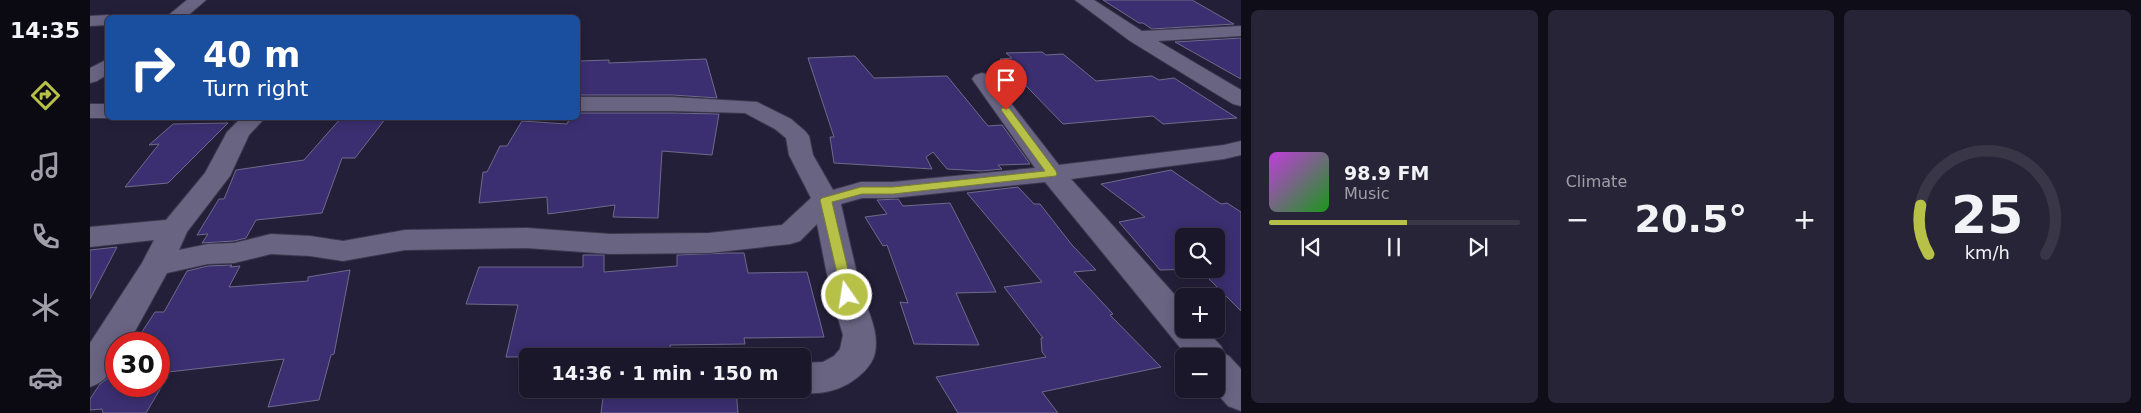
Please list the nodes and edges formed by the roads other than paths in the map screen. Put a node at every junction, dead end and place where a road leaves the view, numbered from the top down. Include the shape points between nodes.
1 (198, 0) edge
2 (1084, 0) edge
3 (177, 15) edge
4 (105, 20) edge
5 (90, 21) edge
6 (1241, 31) edge
7 (1137, 37) junction
8 (105, 67) edge
9 (90, 77) edge
10 (982, 79) dead end
11 (1241, 99) edge
12 (580, 104) edge
13 (105, 110) edge
14 (90, 111) edge
15 (252, 120) edge
16 (1241, 148) edge
17 (1052, 174) junction
18 (826, 200) junction
19 (174, 229) junction
20 (90, 237) edge
21 (156, 265) junction
22 (1175, 318) edge
23 (1193, 338) edge
24 (1201, 348) edge
25 (90, 372) edge
26 (1225, 376) edge
27 (811, 378) edge
28 (1241, 395) edge

1 - 3 street
2 - 7 street
4 - 5 street
6 - 7 street
7 - 11 street
8 - 9 street
10 - 17 street
12 - 18 street via 749,107 783,124 797,136 801,155
13 - 14 street
15 - 19 street via 239,132 217,176
16 - 17 street
17 - 18 street via 893,190 861,190
17 - 22 street
18 - 21 street via 790,234 709,243 610,244 527,238 405,240 343,251 271,244
18 - 27 street via 860,345 857,355 847,366 828,377
19 - 20 street
19 - 21 street
21 - 25 street
23 - 24 street
26 - 28 street

